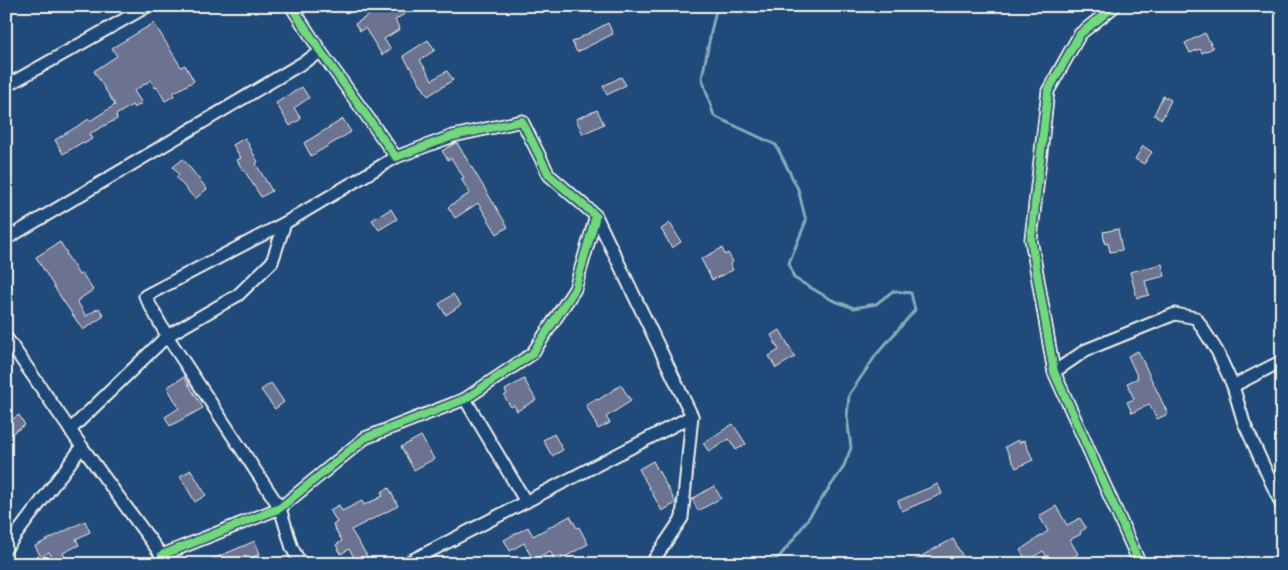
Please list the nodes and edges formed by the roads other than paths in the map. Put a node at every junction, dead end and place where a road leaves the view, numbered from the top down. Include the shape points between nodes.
1 (148, 6) edge
2 (291, 6) edge
3 (1115, 6) edge
4 (321, 52) junction
5 (6, 86) edge
6 (396, 157) junction
7 (596, 216) junction
8 (284, 223) junction
9 (6, 239) edge
10 (6, 336) edge
11 (167, 336) junction
12 (1282, 361) edge
13 (1054, 372) junction
14 (1233, 386) junction
15 (465, 400) junction
16 (692, 416) junction
17 (70, 430) junction
18 (82, 447) junction
19 (526, 502) junction
20 (1282, 506) edge
21 (280, 508) junction
22 (6, 548) edge
23 (165, 559) edge
24 (301, 564) edge
25 (405, 564) edge
26 (651, 564) edge
27 (1140, 564) edge

1 - 5 street
2 - 4 street
3 - 13 street via 1080,34 1048,91 1031,239
4 - 6 street
4 - 9 street
6 - 7 street via 453,136 522,120 549,175
6 - 8 street
7 - 15 street via 575,289 532,354
7 - 16 street
8 - 11 street via 272,262 238,295
8 - 11 street via 145,296
10 - 17 street
11 - 17 street
11 - 21 street
12 - 14 street
13 - 14 street via 1086,350 1175,314 1196,318 1217,350
13 - 27 street
14 - 20 street via 1244,423
15 - 19 street
15 - 21 street via 365,438
16 - 19 street
16 - 26 street via 682,518
17 - 18 street
18 - 22 street
18 - 23 street
19 - 25 street
21 - 23 street
21 - 24 street via 292,548

